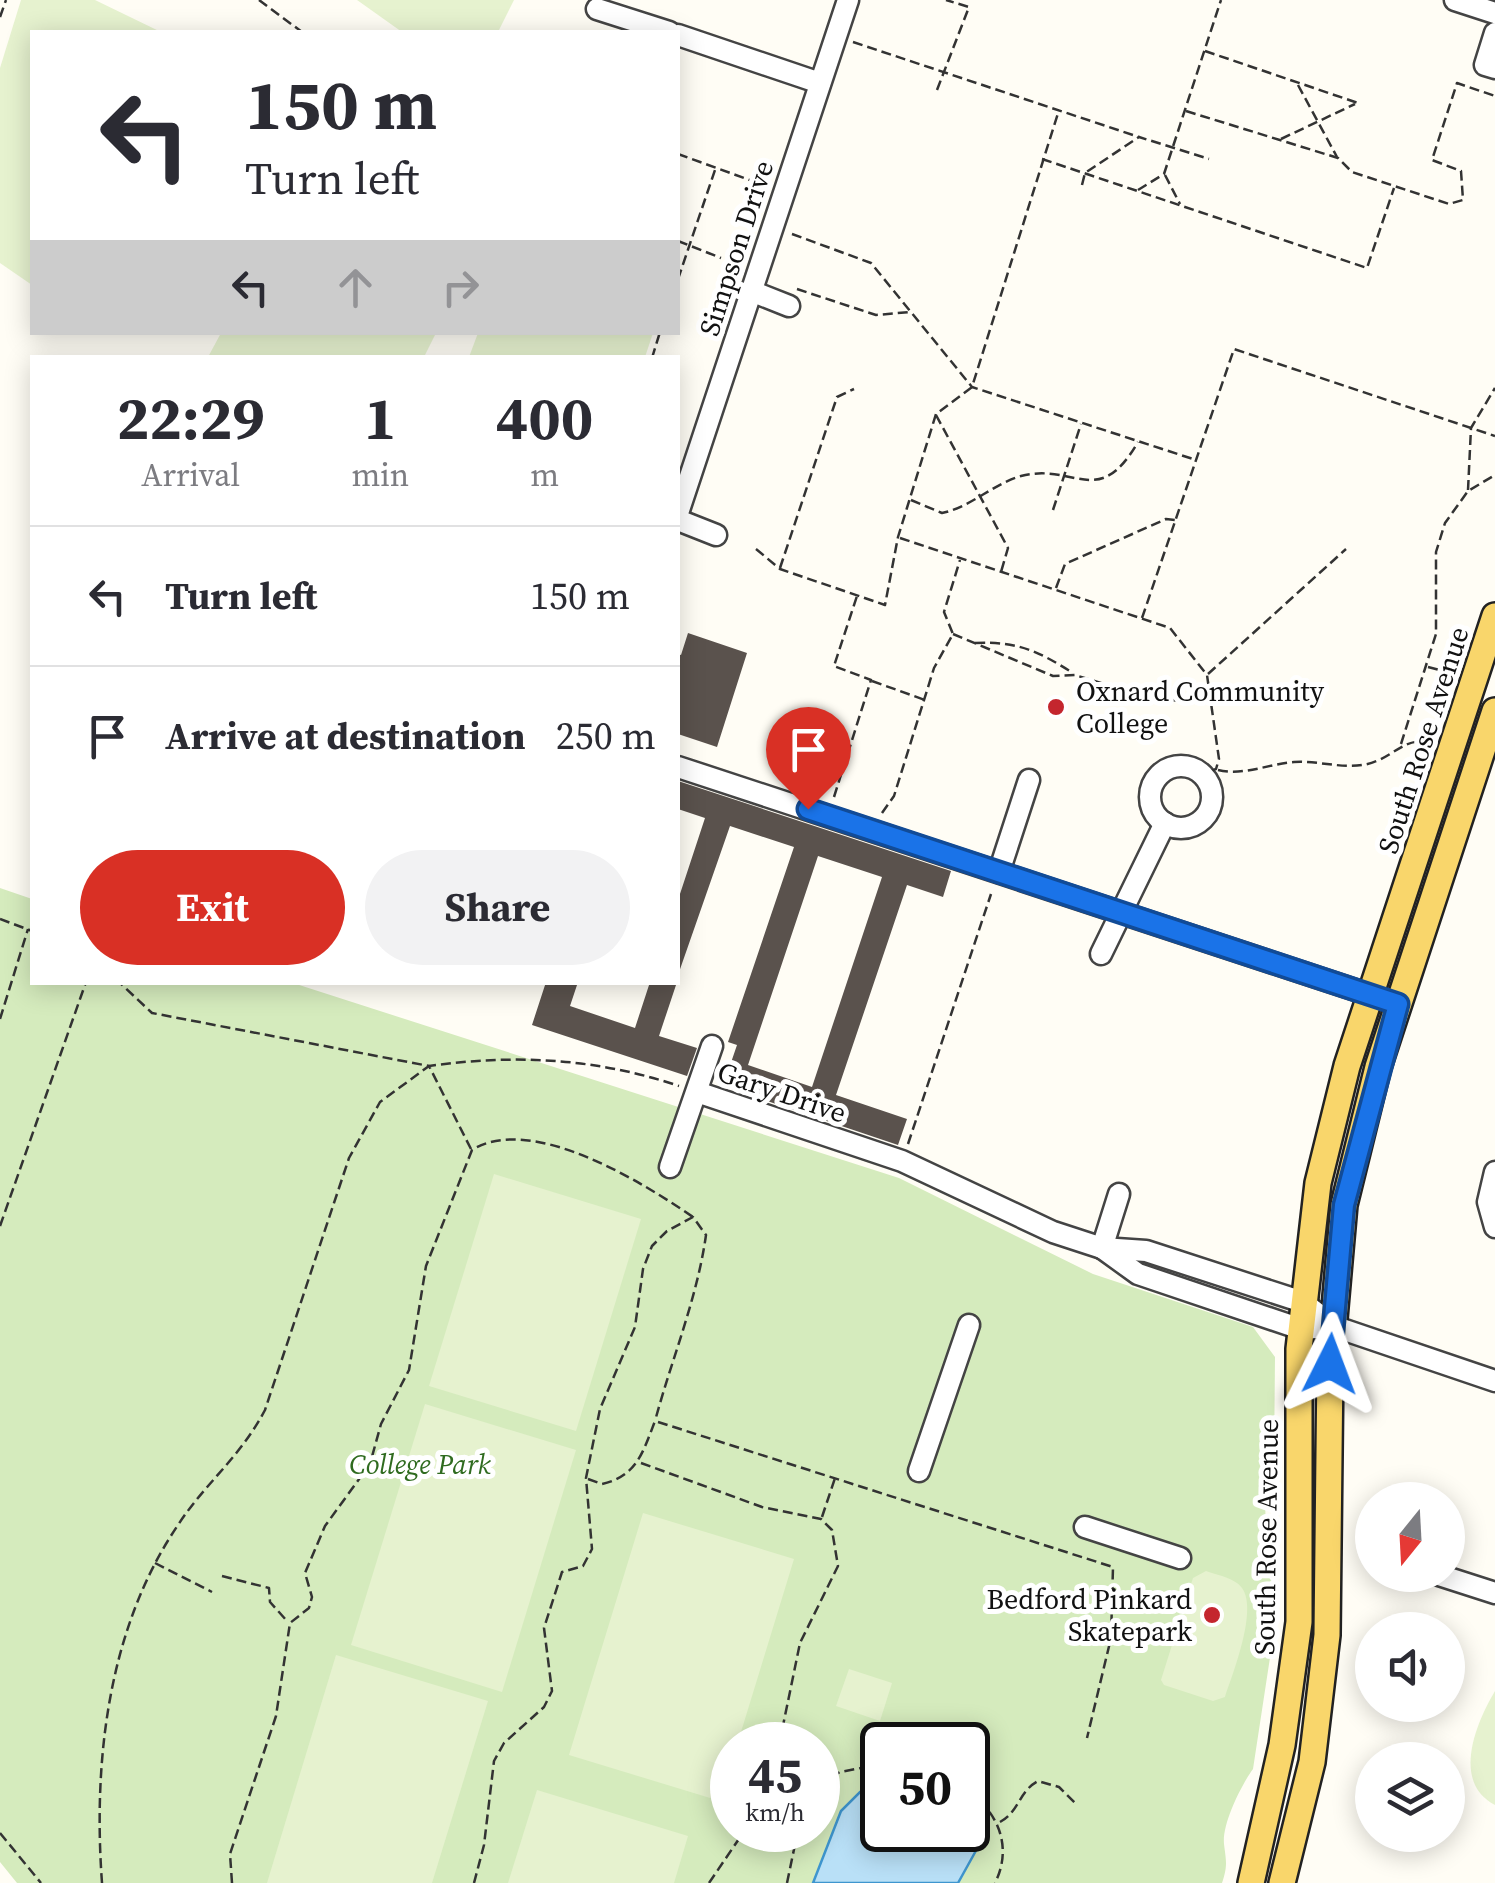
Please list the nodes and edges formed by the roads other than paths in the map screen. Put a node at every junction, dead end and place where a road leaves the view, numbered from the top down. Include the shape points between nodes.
1 (848, 0) edge
2 (1455, 0) edge
3 (597, 9) dead end
4 (1495, 13) edge
5 (663, 30) edge
6 (1495, 33) edge
7 (680, 37) edge
8 (1495, 68) edge
9 (820, 82) junction
10 (750, 291) junction
11 (789, 296) road end
12 (680, 510) edge
13 (680, 517) edge
14 (716, 535) dead end
15 (1495, 616) edge
16 (1495, 710) edge
17 (680, 768) edge
18 (1029, 780) dead end
19 (1165, 824) junction
20 (999, 872) junction
21 (1120, 912) junction
22 (1102, 954) dead end
23 (1370, 995) junction
24 (1398, 1004) junction
25 (712, 1046) dead end
26 (698, 1092) junction
27 (670, 1167) dead end
28 (1495, 1172) edge
29 (1118, 1194) dead end
30 (1493, 1222) edge
31 (1102, 1248) junction
32 (1303, 1302) junction
33 (968, 1325) dead end
34 (1333, 1326) junction
35 (1301, 1329) junction
36 (1495, 1381) edge
37 (920, 1471) dead end
38 (1085, 1526) dead end
39 (1180, 1558) dead end
40 (1465, 1584) edge
41 (1495, 1593) edge
42 (1251, 1883) edge
43 (1282, 1883) edge

1 - 9 street, Simpson Drive
2 - 4 street
3 - 5 street
6 - 8 street via 1486,66
7 - 9 street
9 - 10 street, Simpson Drive
10 - 11 street
10 - 12 street, Simpson Drive
13 - 14 street
15 - 23 main road, South Rose Avenue
16 - 24 main road
17 - 20 street
18 - 20 street
19 - 19 street via 1150,798 1156,778 1184,766 1210,772 1209,812 1194,825
19 - 21 street
20 - 21 street
21 - 22 street
21 - 23 street
23 - 24 street
23 - 32 main road, South Rose Avenue via 1322,1166
24 - 34 main road via 1344,1205
25 - 26 street
26 - 27 street
26 - 31 street, Gary Drive via 902,1161
28 - 30 street via 1488,1202
29 - 31 street
31 - 32 street, Gary Drive via 1146,1251
31 - 35 street, Gary Drive via 1138,1274
32 - 34 street, Gary Drive
32 - 35 main road, South Rose Avenue
33 - 37 street
34 - 35 street, Gary Drive
34 - 36 street, Gary Drive
34 - 43 main road via 1327,1636 1312,1762
35 - 42 main road, South Rose Avenue via 1299,1622 1282,1745
38 - 39 street
40 - 41 street

